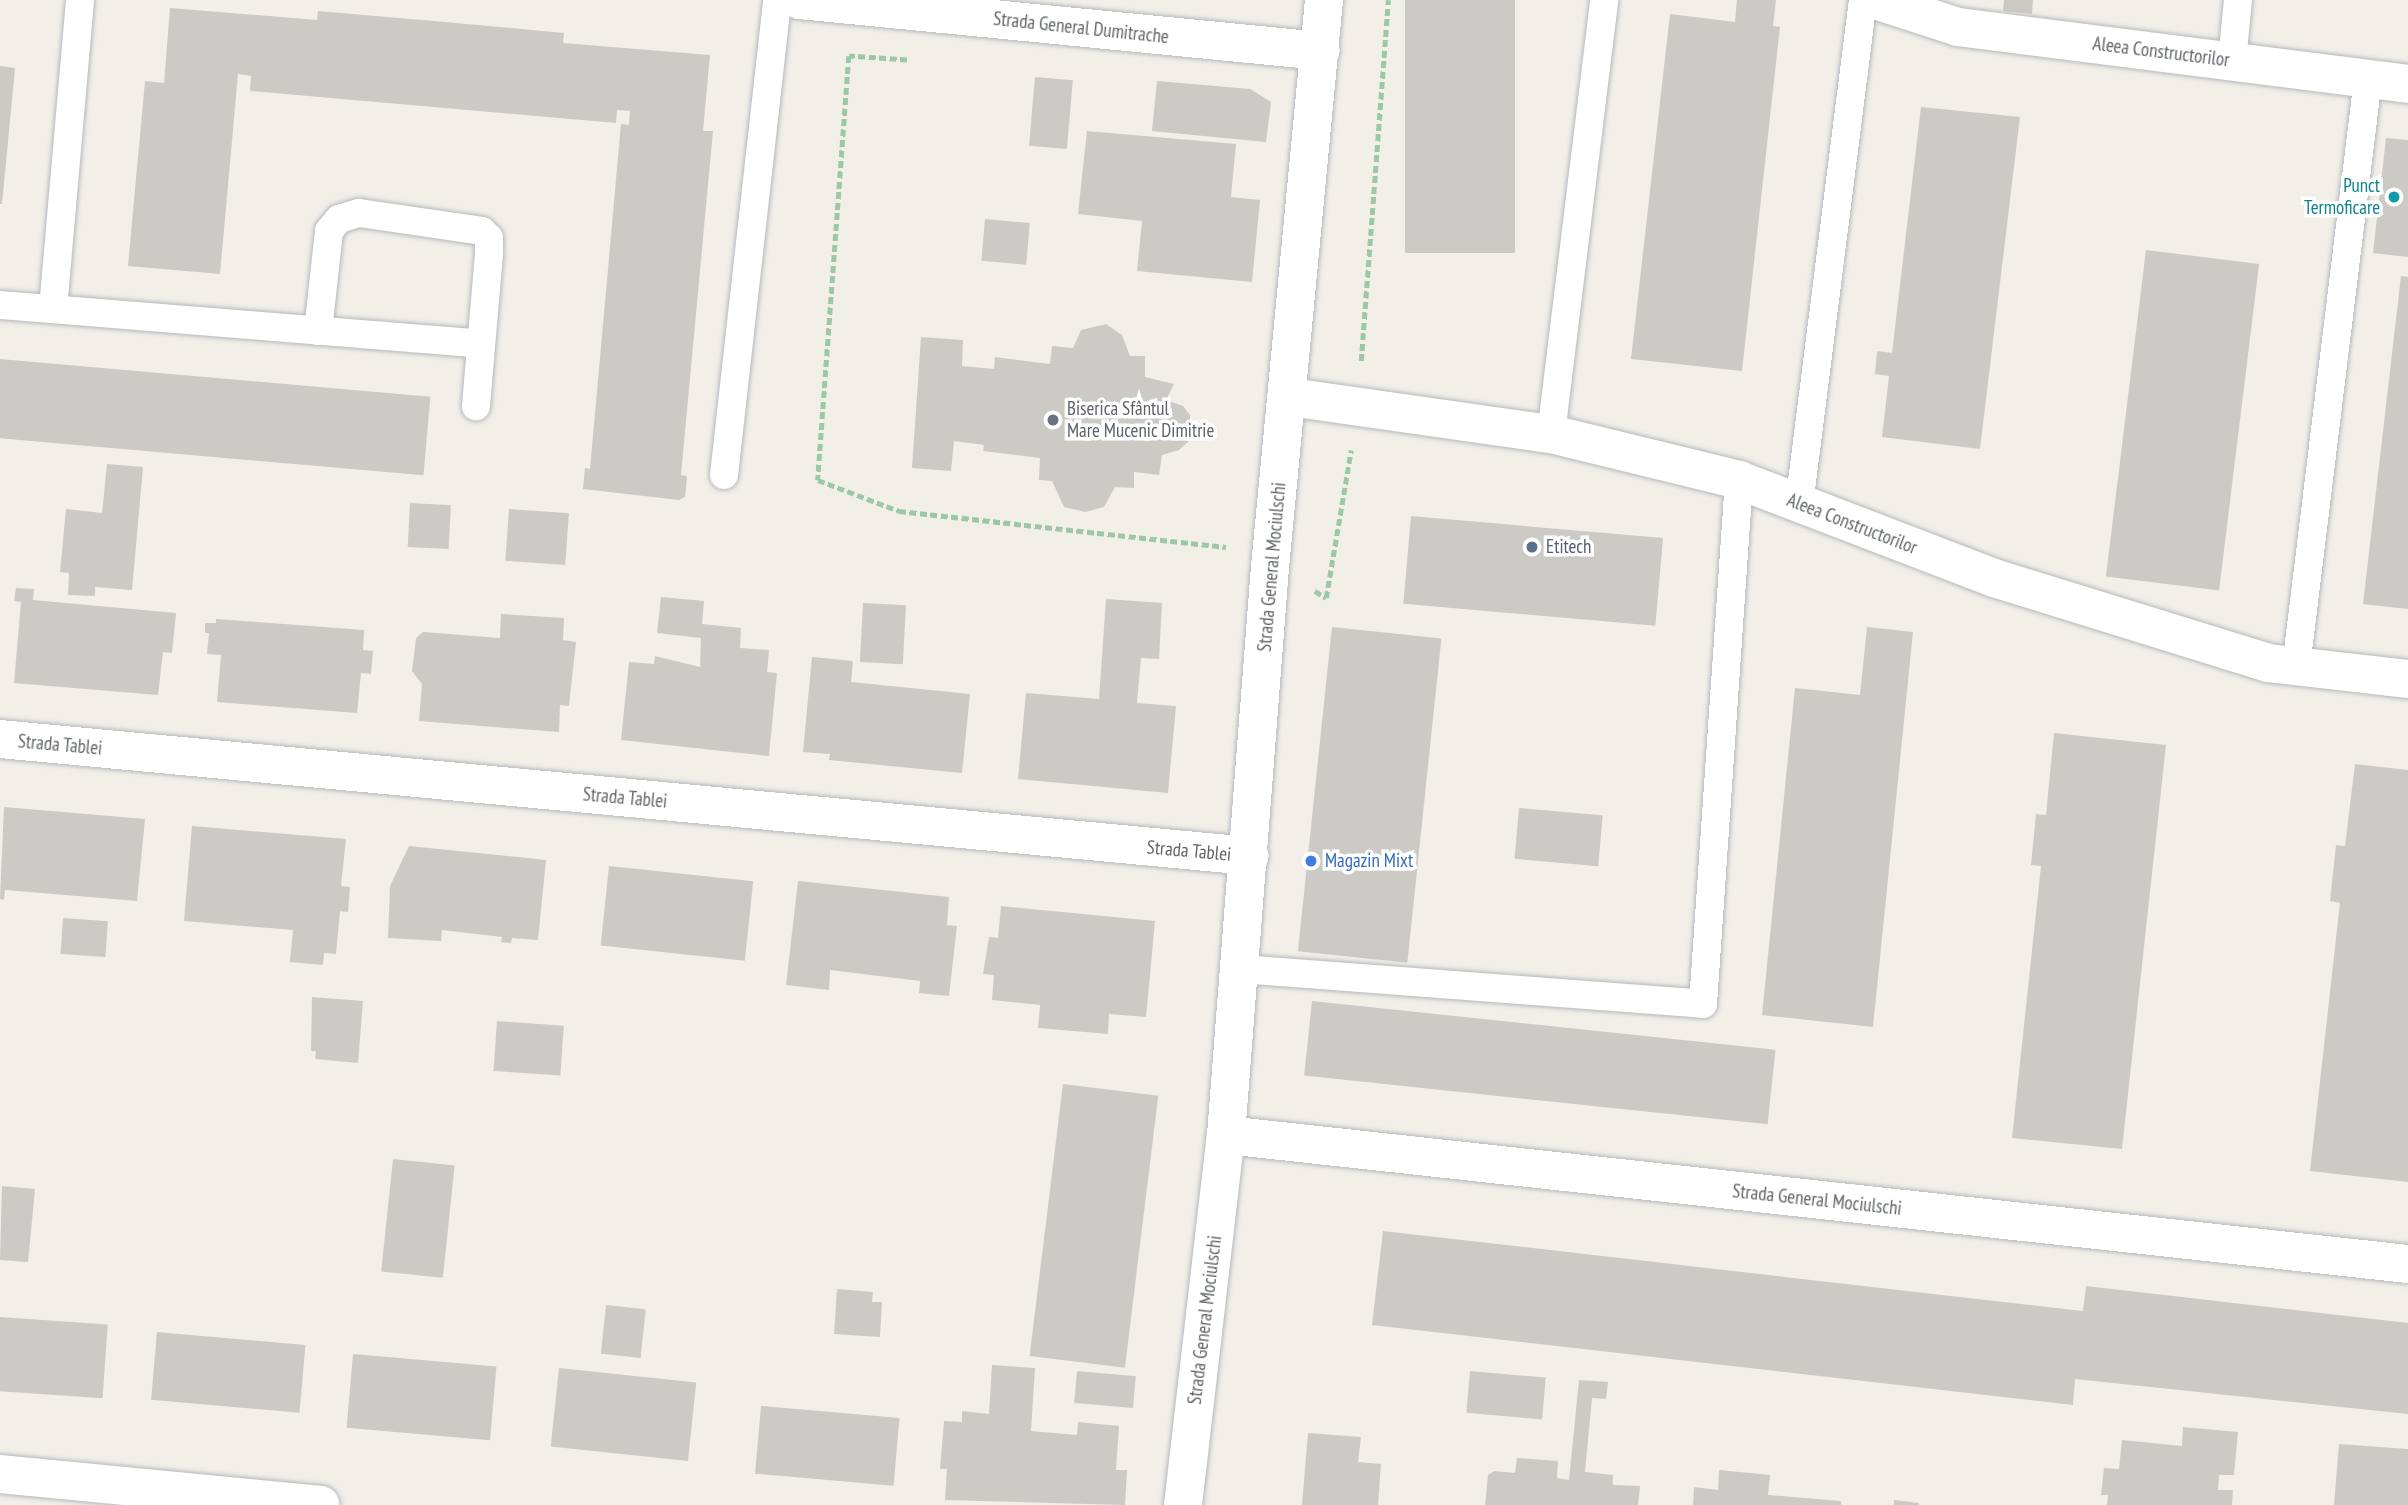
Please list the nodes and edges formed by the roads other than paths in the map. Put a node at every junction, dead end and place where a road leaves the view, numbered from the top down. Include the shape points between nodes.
1 (80, 0) edge
2 (777, 0) edge
3 (799, 0) edge
4 (1324, 0) edge
5 (1604, 0) edge
6 (1863, 0) edge
7 (1875, 0) edge
8 (2238, 0) edge
9 (1321, 51) junction
10 (2232, 61) junction
11 (2368, 79) junction
12 (2408, 84) edge
13 (0, 305) edge
14 (53, 309) junction
15 (318, 331) junction
16 (481, 344) junction
17 (1290, 397) junction
18 (476, 405) dead end
19 (1552, 434) junction
20 (724, 475) dead end
21 (1739, 480) junction
22 (1799, 505) junction
23 (2296, 667) junction
24 (2408, 679) edge
25 (0, 739) edge
26 (1250, 856) junction
27 (1241, 969) junction
28 (1226, 1135) junction
29 (2408, 1264) edge
30 (0, 1474) edge
31 (321, 1505) edge
32 (1183, 1505) edge

1 - 14 lane
2 - 20 lane
3 - 9 street, Strada General Dumitrache
4 - 9 street, Strada General Mociulschi
5 - 19 lane
6 - 22 lane
7 - 10 street, Aleea Constructorilor via 1958,27
8 - 10 lane
9 - 17 street, Strada General Mociulschi
10 - 11 street, Aleea Constructorilor
11 - 12 street, Aleea Constructorilor
11 - 23 lane
13 - 14 lane
14 - 15 lane
15 - 16 lane
15 - 16 lane via 329,231 339,219 359,213 482,231 489,238
16 - 18 lane
17 - 19 street, Aleea Constructorilor
17 - 26 street, Strada General Mociulschi via 1270,567
19 - 21 street, Aleea Constructorilor
21 - 22 street, Aleea Constructorilor
21 - 27 lane via 1703,1004
22 - 23 street, Aleea Constructorilor via 1994,578 2268,663
23 - 24 street, Aleea Constructorilor
25 - 26 street, Strada Tablei
26 - 27 street, Strada General Mociulschi
27 - 28 street, Strada General Mociulschi
28 - 29 street, Strada General Mociulschi
28 - 32 street, Strada General Mociulschi
30 - 31 street

